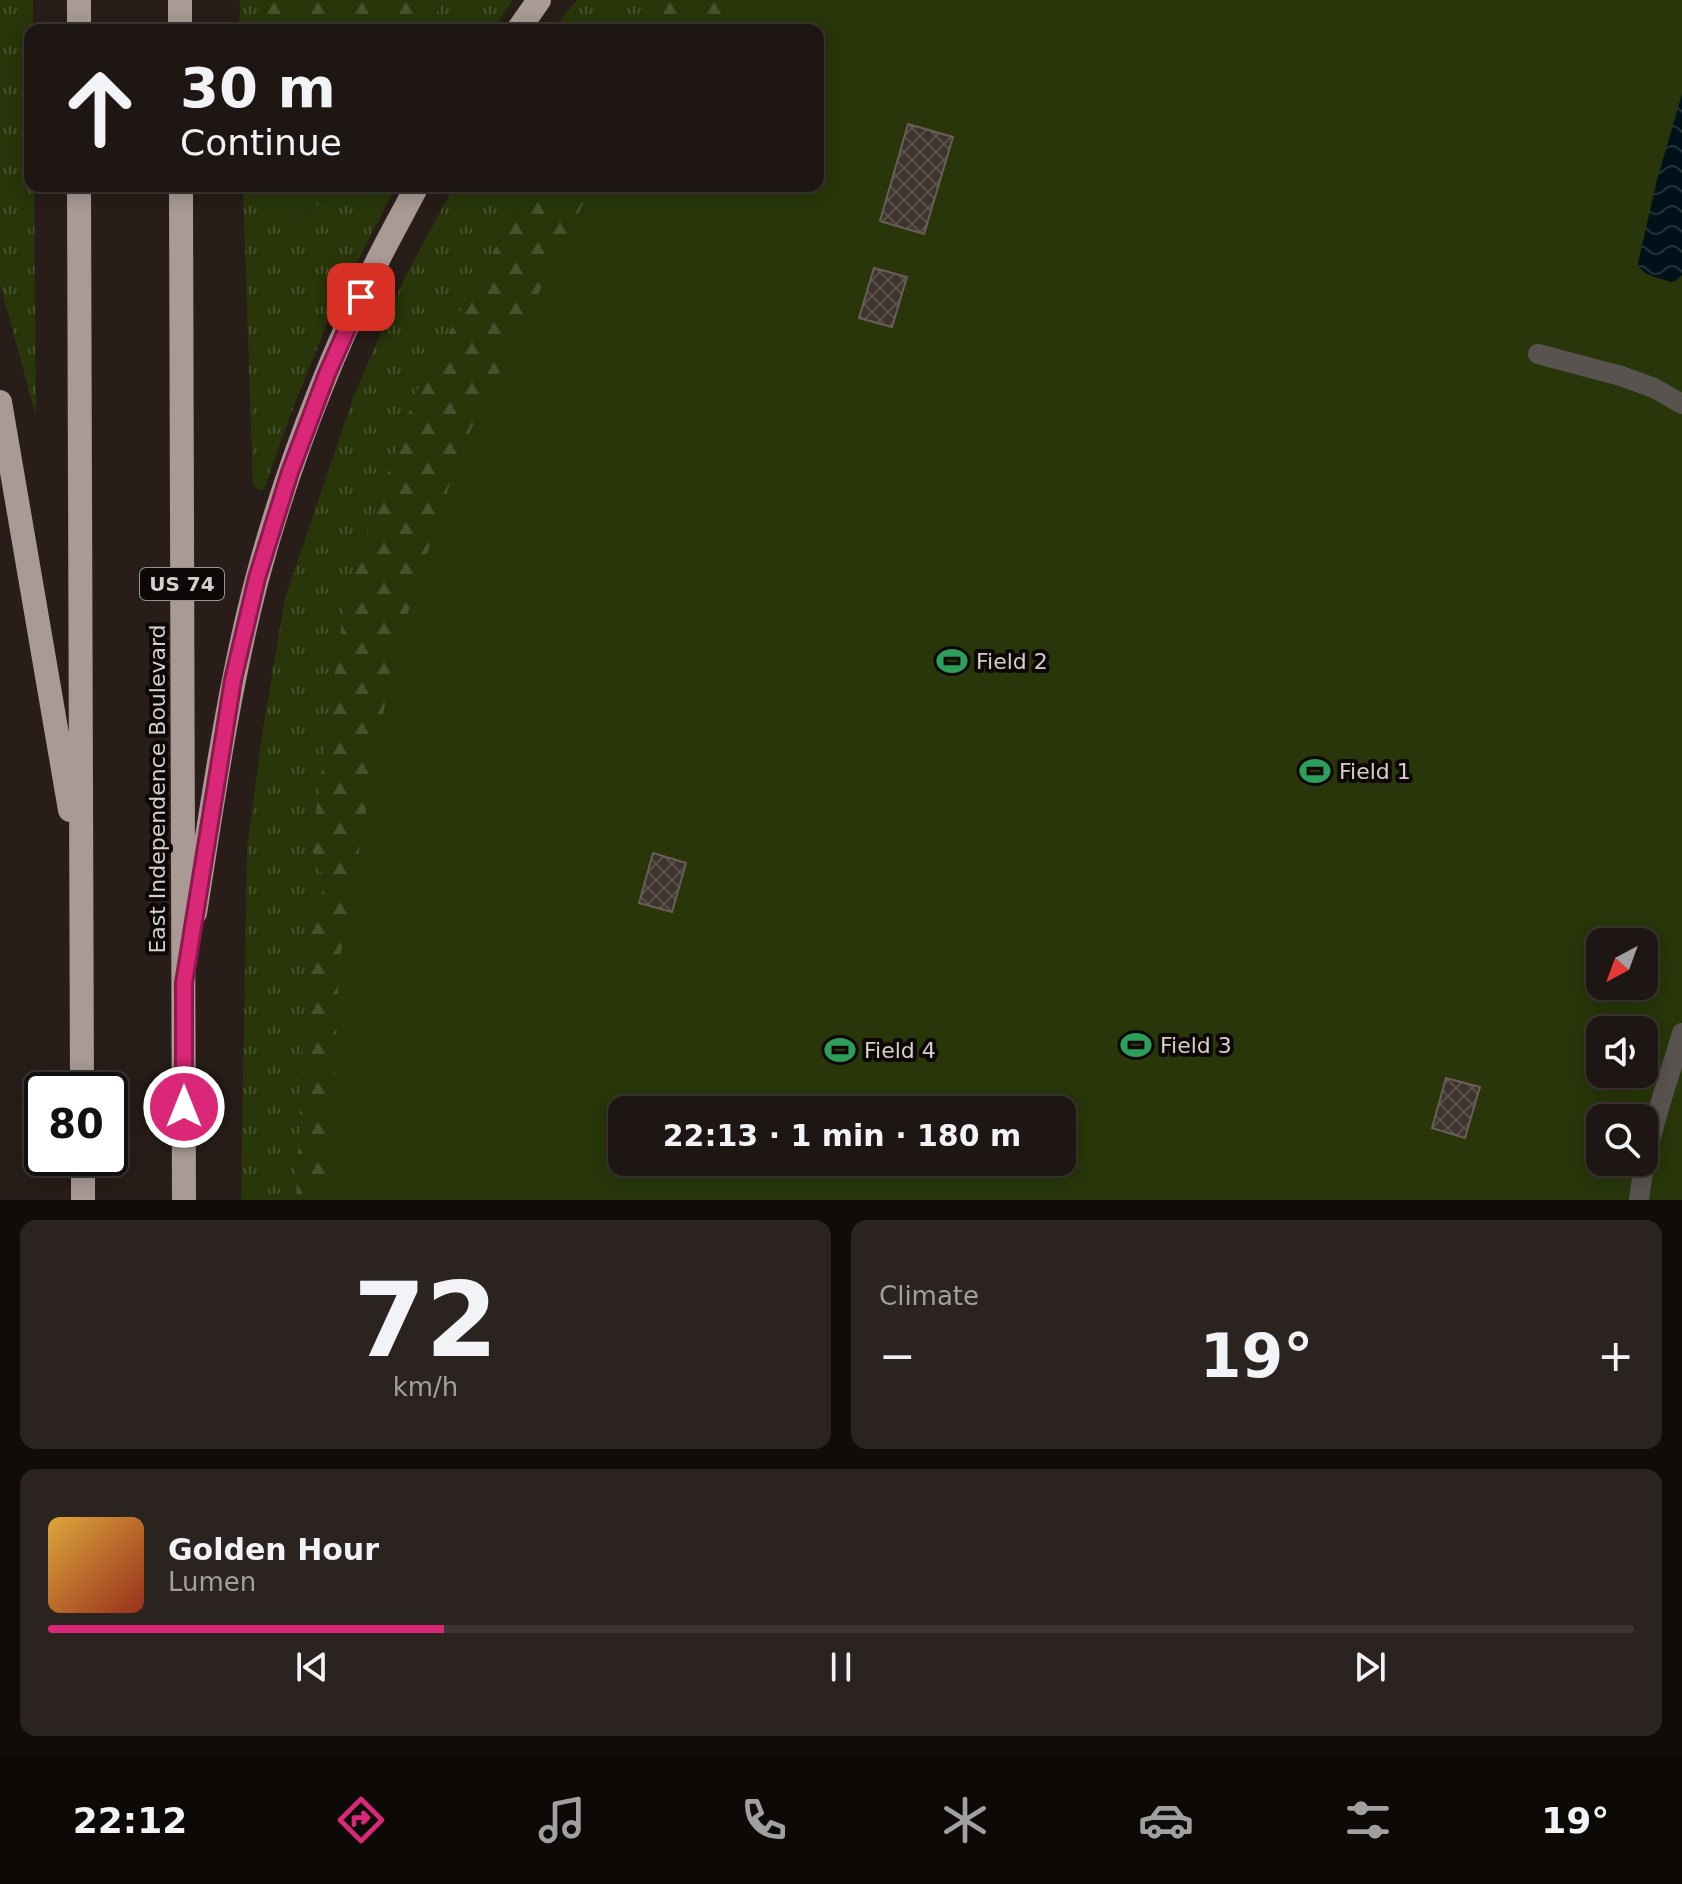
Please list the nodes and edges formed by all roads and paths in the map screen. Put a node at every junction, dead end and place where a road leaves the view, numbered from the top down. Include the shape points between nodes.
1 (79, 0) edge
2 (180, 0) edge
3 (539, 0) edge
4 (79, 24) edge
5 (180, 24) edge
6 (522, 24) edge
7 (79, 192) edge
8 (181, 192) edge
9 (414, 192) edge
10 (1538, 354) dead end
11 (0, 402) edge
12 (1682, 404) edge
13 (82, 881) junction
14 (184, 983) junction
15 (1682, 1033) edge
16 (82, 1072) edge
17 (83, 1176) edge
18 (83, 1200) edge
19 (184, 1200) edge
20 (1639, 1200) edge

1 - 4 highway
2 - 5 highway
3 - 6 highway
7 - 13 highway
8 - 14 highway, East Independence Boulevard / US 74
9 - 14 highway via 327,374 257,578 233,680
10 - 12 street via 1621,376
11 - 13 highway
13 - 16 highway
14 - 19 highway, East Independence Boulevard / US 74
15 - 20 street
17 - 18 highway

